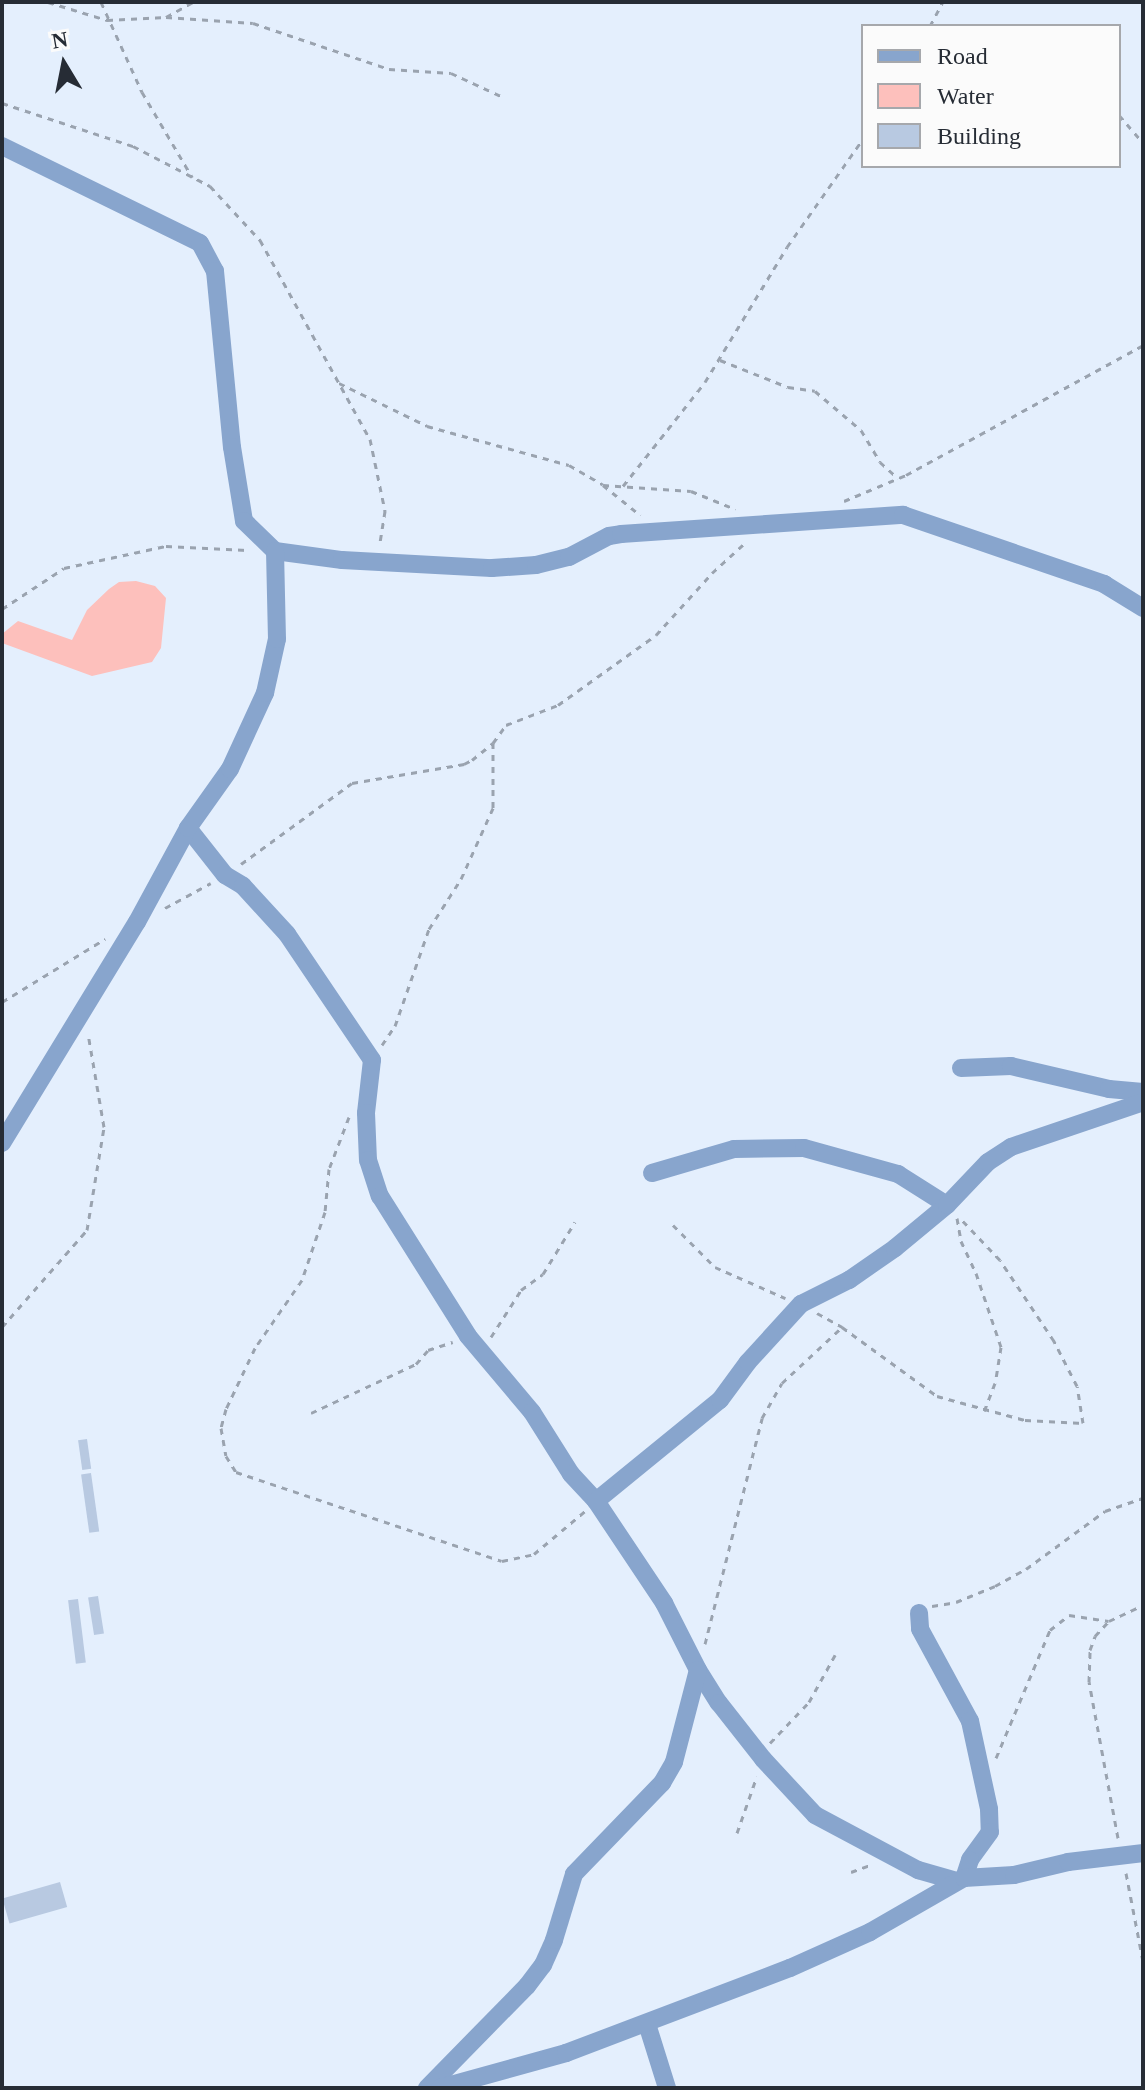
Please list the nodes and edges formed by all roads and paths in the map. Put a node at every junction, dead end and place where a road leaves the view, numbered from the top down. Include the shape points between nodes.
1 (48, 2) edge
2 (101, 2) edge
3 (193, 2) edge
4 (943, 2) edge
5 (166, 17) junction
6 (107, 20) junction
7 (931, 24) edge
8 (503, 97) dead end
9 (2, 103) edge
10 (1121, 117) edge
11 (861, 142) edge
12 (1143, 143) edge
13 (2, 146) edge
14 (192, 177) junction
15 (1143, 345) edge
16 (720, 360) junction
17 (339, 383) junction
18 (898, 478) junction
19 (603, 485) junction
20 (623, 486) junction
21 (840, 502) dead end
22 (743, 512) dead end
23 (659, 530) junction
24 (746, 542) dead end
25 (275, 551) junction
26 (378, 561) junction
27 (1143, 608) edge
28 (2, 609) edge
29 (188, 828) junction
30 (225, 875) junction
31 (84, 1007) junction
32 (961, 1068) dead end
33 (1143, 1092) edge
34 (1143, 1102) edge
35 (2, 1143) edge
36 (652, 1173) dead end
37 (947, 1205) junction
38 (673, 1225) dead end
39 (801, 1304) junction
40 (2, 1327) edge
41 (842, 1327) junction
42 (984, 1411) junction
43 (236, 1472) dead end
44 (1143, 1498) edge
45 (596, 1501) junction
46 (1143, 1605) edge
47 (919, 1613) joint
48 (1109, 1621) junction
49 (835, 1655) dead end
50 (698, 1670) junction
51 (719, 1703) junction
52 (685, 1721) junction
53 (763, 1759) junction
54 (985, 1785) junction
55 (737, 1833) dead end
56 (1143, 1853) edge
57 (1122, 1855) junction
58 (960, 1879) junction
59 (1143, 1961) edge
60 (647, 2024) junction
61 (427, 2088) edge
62 (440, 2088) edge
63 (667, 2088) edge

1 - 6 path
2 - 6 path
3 - 5 path
4 - 7 path
5 - 6 path
5 - 8 path via 253,23 389,69 451,73
6 - 14 path
9 - 14 path via 133,146
10 - 12 path
11 - 16 path via 787,247
13 - 25 street via 200,243 215,271 244,521
14 - 17 path via 210,186 260,240
15 - 18 path
16 - 18 path via 788,387 815,391 861,430 880,462
16 - 20 path
17 - 19 path via 427,426 569,465
17 - 26 path via 370,439 385,511
18 - 21 path
19 - 20 path
19 - 23 path
20 - 22 path via 691,491
23 - 26 street via 609,536 569,557 536,565 492,568
23 - 27 street via 903,515 1104,584
24 - 30 path via 656,635 558,705 506,725 472,760 352,783
25 - 26 street
25 - 28 path via 166,546 64,568
25 - 29 street via 277,639 265,693 230,769
29 - 30 street
29 - 31 street
30 - 45 street via 243,886 287,934 372,1060 368,1160 380,1196 468,1336
31 - 35 street
31 - 40 path via 104,1127 87,1230
32 - 33 street via 1011,1066
34 - 37 street via 1011,1147 988,1162
36 - 37 street via 734,1149 804,1148 898,1174
37 - 39 street via 849,1280
38 - 39 path via 715,1267
39 - 41 path
39 - 45 street via 720,1400
41 - 42 path via 937,1396
41 - 50 path via 782,1383 762,1418
42 - 42 path via 1025,1420 1083,1423 1077,1386 1054,1341 1000,1260 956,1214 1001,1347
43 - 45 path via 502,1561 534,1554
44 - 47 path via 1105,1511 995,1586
45 - 50 street via 664,1603
46 - 48 path
47 - 54 street via 920,1629 964,1703
48 - 54 path via 1069,1615 1050,1630
48 - 57 path via 1090,1650 1089,1682
49 - 53 path via 809,1702 768,1746
50 - 51 street
50 - 52 street
51 - 52 street
51 - 53 street
52 - 61 street via 662,1783 574,1874 543,1965 508,2008
53 - 55 path
53 - 58 street via 815,1815 918,1870
54 - 58 street via 990,1832
56 - 57 street
57 - 58 street
57 - 59 path
58 - 60 street via 843,1945
60 - 62 street
60 - 63 street

